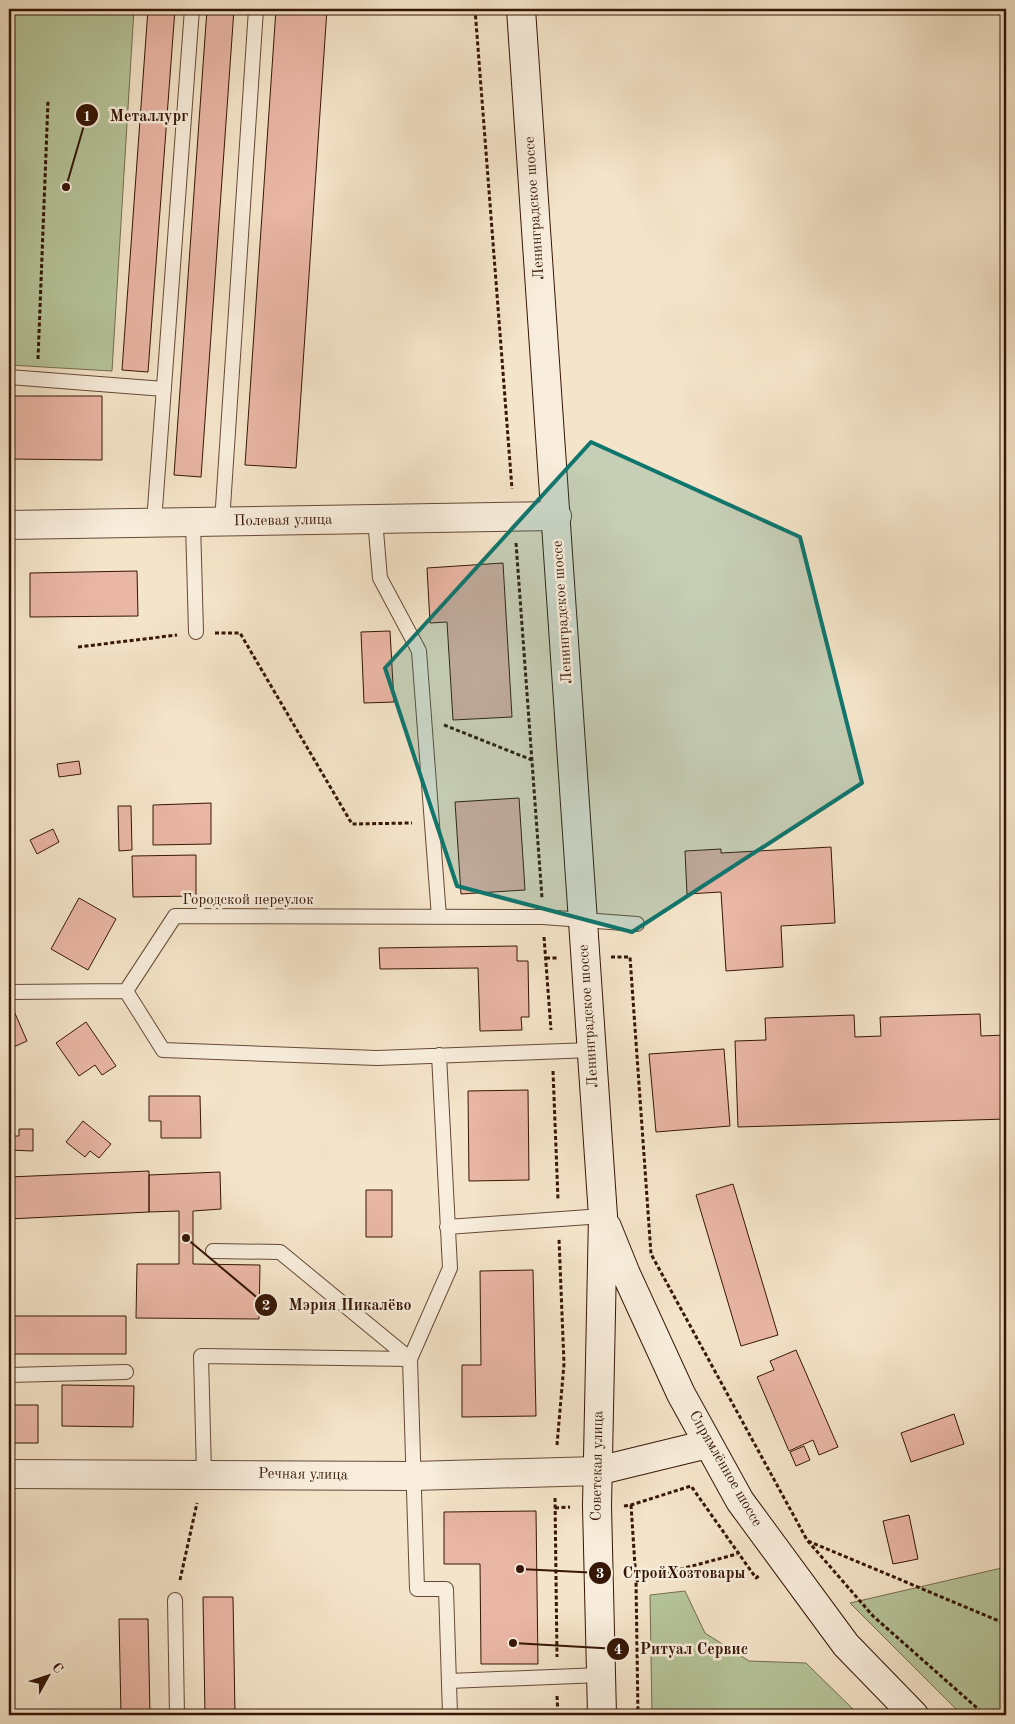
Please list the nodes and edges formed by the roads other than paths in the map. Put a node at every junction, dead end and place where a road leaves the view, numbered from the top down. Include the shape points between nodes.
1 (192, 9) edge
2 (256, 9) edge
3 (521, 9) edge
4 (9, 378) edge
5 (164, 388) junction
6 (557, 516) junction
7 (375, 519) junction
8 (154, 522) junction
9 (222, 522) junction
10 (193, 523) junction
11 (9, 525) edge
12 (196, 632) road end
13 (439, 917) junction
14 (582, 921) junction
15 (637, 924) dead end
16 (126, 991) junction
17 (9, 992) edge
18 (592, 1050) junction
19 (439, 1055) junction
20 (603, 1216) junction
21 (447, 1227) junction
22 (213, 1251) dead end
23 (410, 1359) junction
24 (126, 1372) dead end
25 (9, 1375) edge
26 (708, 1444) junction
27 (597, 1471) junction
28 (204, 1473) junction
29 (9, 1474) edge
30 (413, 1476) junction
31 (175, 1600) road end
32 (601, 1676) junction
33 (449, 1682) junction
34 (177, 1715) edge
35 (450, 1715) edge
36 (602, 1715) edge
37 (914, 1715) edge

1 - 5 lane
2 - 9 lane
3 - 6 main road, Ленинградское шоссе
4 - 5 lane
5 - 8 lane
6 - 7 main road, Полевая улица
6 - 14 main road, Ленинградское шоссе
7 - 9 main road, Полевая улица
7 - 13 lane via 380,578 419,651
8 - 10 main road, Полевая улица
8 - 11 main road, Полевая улица
9 - 10 main road, Полевая улица
10 - 12 lane
13 - 14 lane via 543,917
13 - 16 lane, Городской переулок via 175,916
14 - 15 lane
14 - 18 main road, Ленинградское шоссе
16 - 17 lane
16 - 19 lane via 163,1050 377,1058
18 - 19 lane
18 - 20 main road, Ленинградское шоссе
19 - 21 lane
20 - 21 lane
20 - 26 main road, Спрямлённое шоссе via 654,1334
20 - 27 main road, Советская улица
21 - 23 lane via 450,1268
22 - 23 lane via 280,1252
23 - 28 lane via 201,1356
23 - 30 lane
24 - 25 lane
26 - 27 main road, Речная улица
26 - 37 main road, Спрямлённое шоссе via 740,1501 846,1645
27 - 30 main road, Речная улица
27 - 32 main road, Советская улица
28 - 29 main road, Речная улица
28 - 30 main road, Речная улица
30 - 33 lane via 417,1589 446,1589
31 - 34 lane
32 - 33 lane
32 - 36 main road, Советская улица
33 - 35 lane

